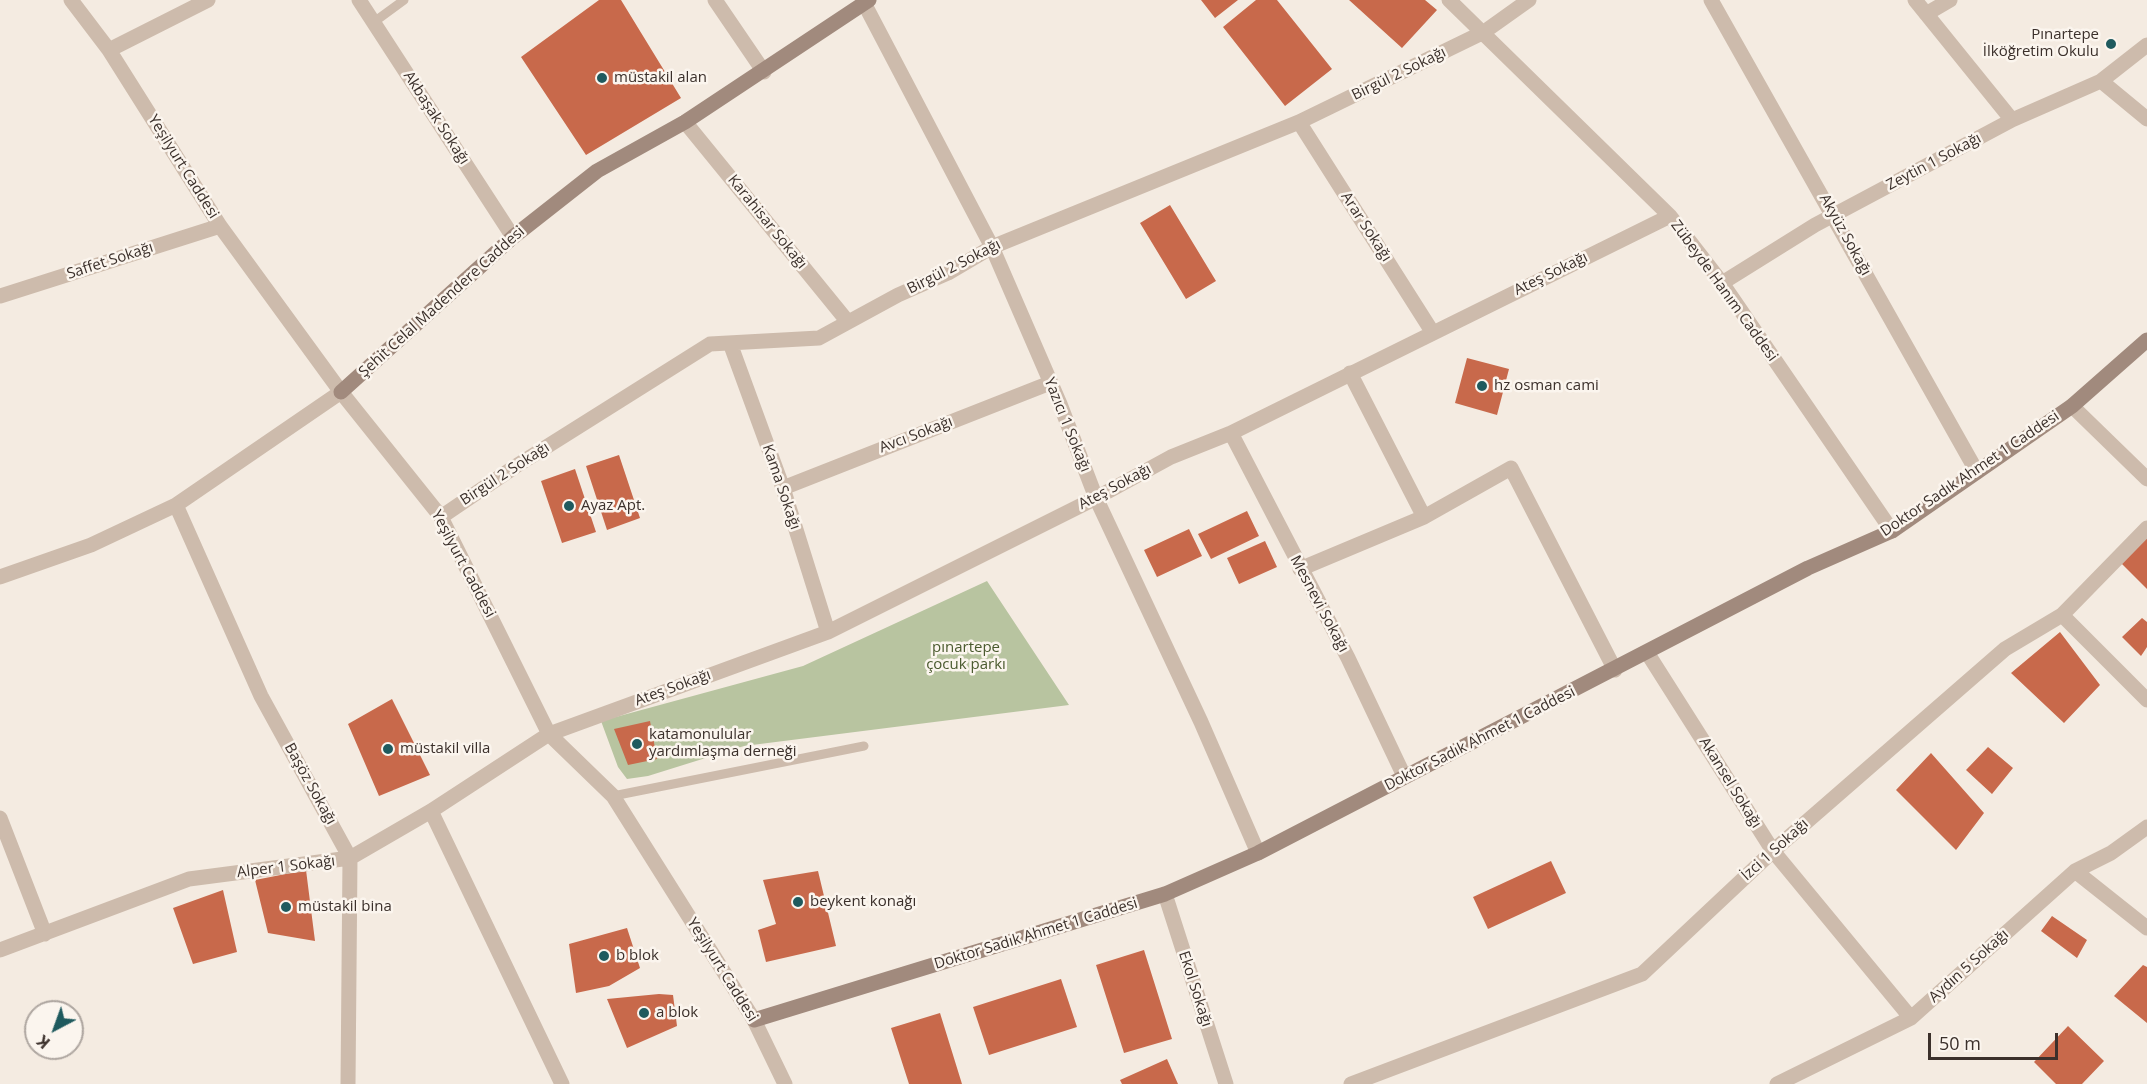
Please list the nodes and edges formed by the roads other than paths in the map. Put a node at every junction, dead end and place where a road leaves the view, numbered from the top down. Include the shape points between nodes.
1 (71, 0) edge
2 (208, 0) edge
3 (359, 0) edge
4 (404, 0) edge
5 (716, 0) edge
6 (1449, 0) edge
7 (1529, 0) edge
8 (1711, 0) edge
9 (1915, 0) edge
10 (1950, 0) edge
11 (867, 2) edge
12 (1926, 14) junction
13 (374, 22) junction
14 (1484, 32) junction
15 (2147, 45) edge
16 (109, 50) junction
17 (764, 72) junction
18 (2101, 81) junction
19 (2147, 119) edge
20 (2012, 120) junction
21 (685, 122) junction
22 (1299, 122) junction
23 (1834, 215) junction
24 (1670, 216) junction
25 (220, 226) junction
26 (513, 237) junction
27 (992, 247) junction
28 (1722, 283) junction
29 (0, 296) edge
30 (848, 322) junction
31 (1433, 333) junction
32 (2147, 340) edge
33 (730, 343) junction
34 (1350, 374) junction
35 (1050, 383) junction
36 (341, 392) junction
37 (2072, 406) junction
38 (1231, 433) junction
39 (1977, 472) junction
40 (2147, 478) edge
41 (783, 488) junction
42 (1096, 498) junction
43 (176, 505) junction
44 (441, 517) junction
45 (1424, 517) junction
46 (2147, 528) edge
47 (1892, 531) junction
48 (1300, 569) junction
49 (0, 577) edge
50 (2062, 615) junction
51 (828, 632) junction
52 (1648, 654) junction
53 (1615, 670) junction
54 (2147, 700) edge
55 (549, 734) junction
56 (864, 746) dead end
57 (1404, 776) junction
58 (613, 796) junction
59 (431, 811) junction
60 (0, 818) edge
61 (2147, 827) edge
62 (1773, 851) junction
63 (1258, 853) junction
64 (350, 858) junction
65 (2075, 871) junction
66 (1165, 894) junction
67 (2147, 928) edge
68 (45, 934) junction
69 (0, 950) edge
70 (1911, 1018) junction
71 (754, 1020) junction
72 (1359, 1083) edge
73 (348, 1084) edge
74 (562, 1084) edge
75 (785, 1084) edge
76 (1226, 1084) edge
77 (1777, 1084) edge

1 - 16 street, Yeşilyurt Caddesi
2 - 16 street
3 - 13 street, Akbaşak Sokağı
4 - 13 lane
5 - 17 street
6 - 14 street, Zübeyde Hanım Caddesi
7 - 14 street, Birgül 2 Sokağı
8 - 23 street, Akyüz Sokağı
9 - 12 street
10 - 12 street
11 - 17 street, Şehit Celal Madendere Caddesi
11 - 27 street, Yazıcı 1 Sokağı
12 - 20 street
13 - 26 street, Akbaşak Sokağı
14 - 22 street, Birgül 2 Sokağı
14 - 24 street, Zübeyde Hanım Caddesi
15 - 18 street, Zeytin 1 Sokağı
16 - 25 street, Yeşilyurt Caddesi
17 - 21 street, Şehit Celal Madendere Caddesi
18 - 19 street
18 - 20 street, Zeytin 1 Sokağı
20 - 23 street, Zeytin 1 Sokağı
21 - 26 street, Şehit Celal Madendere Caddesi via 597,171
21 - 30 street, Karahisar Sokağı
22 - 27 street, Birgül 2 Sokağı
22 - 31 street, Arar Sokağı
23 - 28 street, Zeytin 1 Sokağı
23 - 39 street, Akyüz Sokağı
24 - 28 street, Zübeyde Hanım Caddesi
24 - 31 street, Ateş Sokağı
25 - 29 street, Saffet Sokağı
25 - 36 street, Yeşilyurt Caddesi
26 - 36 street, Şehit Celal Madendere Caddesi
27 - 30 street, Birgül 2 Sokağı
27 - 35 street, Yazıcı 1 Sokağı
28 - 47 street, Zübeyde Hanım Caddesi
30 - 33 street, Birgül 2 Sokağı via 819,338
31 - 34 street, Ateş Sokağı
32 - 37 street, Doktor Sadık Ahmet 1 Caddesi
33 - 41 street, Kama Sokağı
33 - 44 street, Birgül 2 Sokağı via 710,344
34 - 38 street, Ateş Sokağı
34 - 45 street
35 - 41 street, Avcı Sokağı
35 - 42 street, Yazıcı 1 Sokağı
36 - 43 street, Şehit Celal Madendere Caddesi
36 - 44 street, Yeşilyurt Caddesi
37 - 39 street, Doktor Sadık Ahmet 1 Caddesi
37 - 40 street
38 - 42 street, Ateş Sokağı via 1171,457
38 - 48 street, Mesnevi Sokağı
39 - 47 street, Doktor Sadık Ahmet 1 Caddesi
41 - 51 street, Kama Sokağı
42 - 51 street, Ateş Sokağı
42 - 63 street, Yazıcı 1 Sokağı
43 - 49 street, Şehit Celal Madendere Caddesi via 91,545
43 - 64 street, Başöz Sokağı via 261,696
44 - 55 street, Yeşilyurt Caddesi
45 - 48 street
45 - 53 street via 1512,468
46 - 50 street, İzci 1 Sokağı
47 - 52 street, Doktor Sadık Ahmet 1 Caddesi via 1809,568
48 - 57 street, Mesnevi Sokağı
50 - 54 street
50 - 62 street, İzci 1 Sokağı via 2005,649
51 - 55 street, Ateş Sokağı
52 - 53 street, Doktor Sadık Ahmet 1 Caddesi
52 - 62 street, Akansel Sokağı
53 - 57 street, Doktor Sadık Ahmet 1 Caddesi
55 - 58 street, Yeşilyurt Caddesi
55 - 59 street, Alper 1 Sokağı
56 - 58 lane
57 - 63 street, Doktor Sadık Ahmet 1 Caddesi
58 - 71 street, Yeşilyurt Caddesi
59 - 64 street, Alper 1 Sokağı
59 - 74 street
60 - 68 street
61 - 65 street, Aydın 5 Sokağı via 2111,853
62 - 70 street, Akansel Sokağı
62 - 72 street, İzci 1 Sokağı via 1642,974
63 - 66 street, Doktor Sadık Ahmet 1 Caddesi
64 - 68 street, Alper 1 Sokağı via 189,879
64 - 73 street, Başöz Sokağı
65 - 67 street
65 - 70 street, Aydın 5 Sokağı
66 - 71 street, Doktor Sadık Ahmet 1 Caddesi
66 - 76 street, Ekol Sokağı
68 - 69 street, Alper 1 Sokağı
70 - 77 street, Aydın 5 Sokağı
71 - 75 street, Yeşilyurt Caddesi

